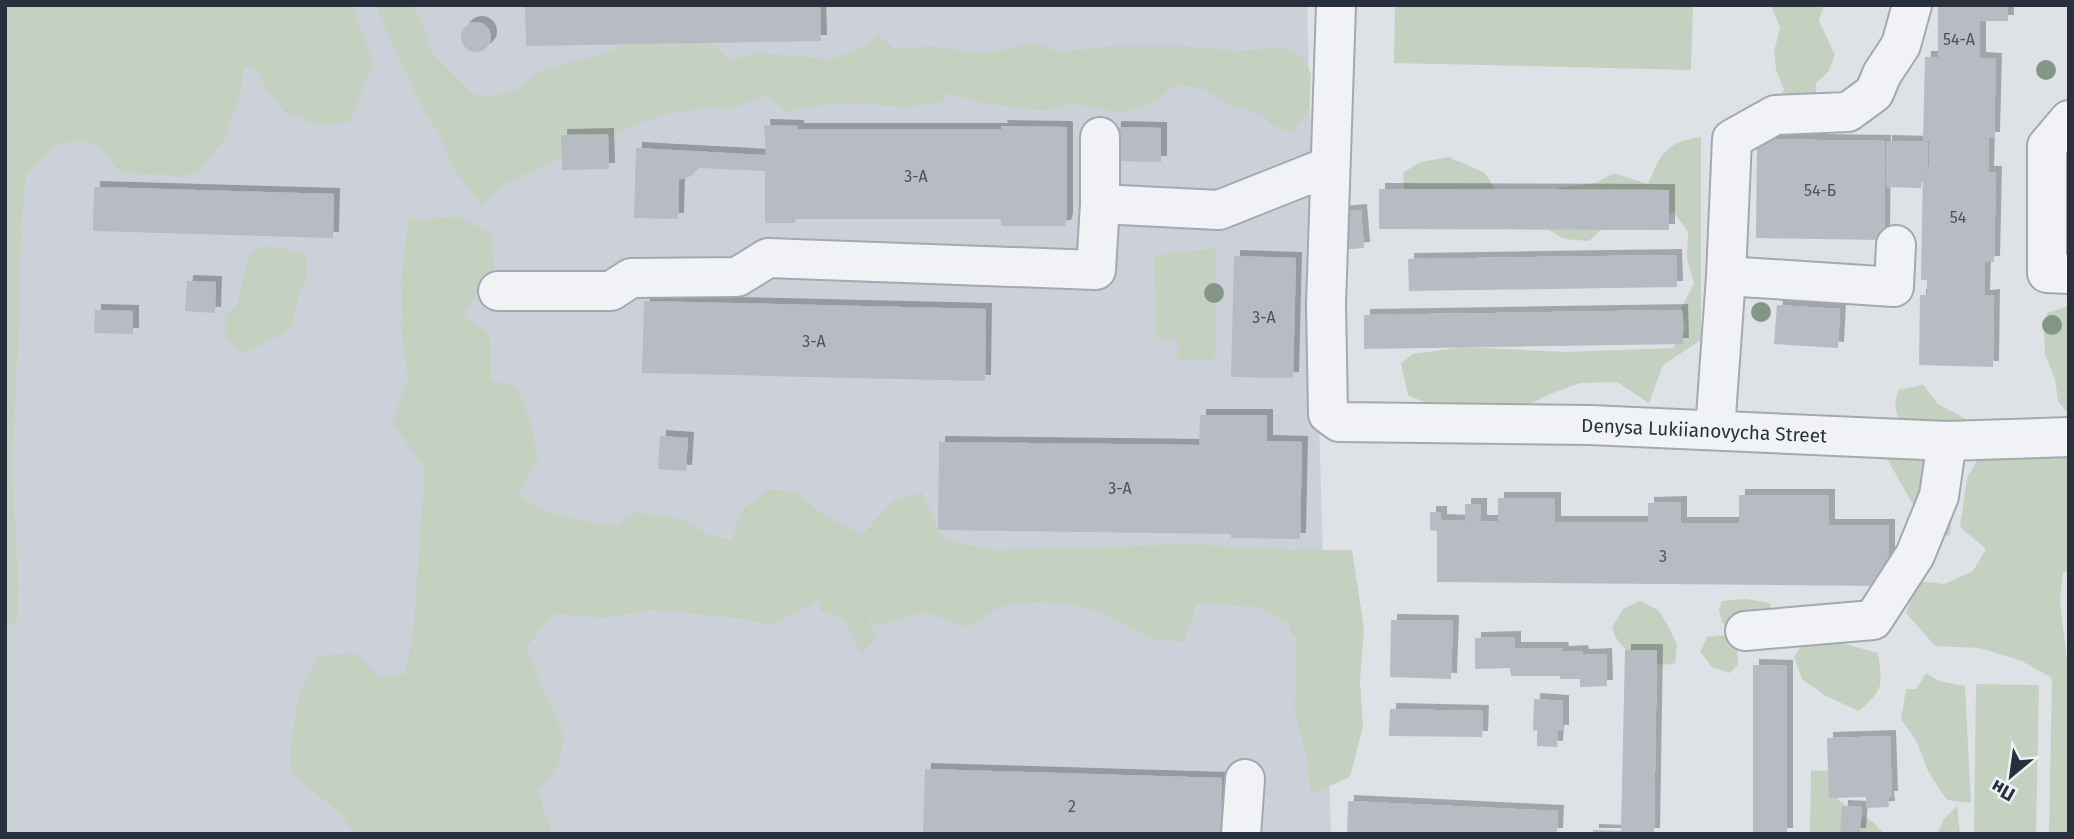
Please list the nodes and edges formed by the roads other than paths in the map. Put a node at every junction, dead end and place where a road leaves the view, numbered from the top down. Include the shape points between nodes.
1 (1336, 5) edge
2 (1912, 5) edge
3 (2069, 120) edge
4 (1100, 137) dead end
5 (1330, 166) junction
6 (1100, 204) junction
7 (1896, 245) dead end
8 (2069, 274) edge
9 (1726, 276) junction
10 (498, 291) dead end
11 (1715, 430) junction
12 (2069, 437) edge
13 (1947, 441) junction
14 (1745, 631) dead end
15 (1245, 779) dead end
16 (1241, 834) edge

1 - 5 street
2 - 9 street via 1901,46 1874,93 1848,112 1775,115 1732,139
3 - 8 street via 2047,146 2047,273
4 - 6 street
5 - 6 street via 1219,209
5 - 11 street, Denysa Lukiianovycha Street via 1325,304 1328,414 1339,422
6 - 10 street via 1096,270 768,258 737,277 631,278 611,291
7 - 9 street via 1894,286
9 - 11 street
11 - 13 street, Denysa Lukiianovycha Street
12 - 13 street, Denysa Lukiianovycha Street
13 - 14 street via 1939,496 1930,520 1915,555 1873,620
15 - 16 street

